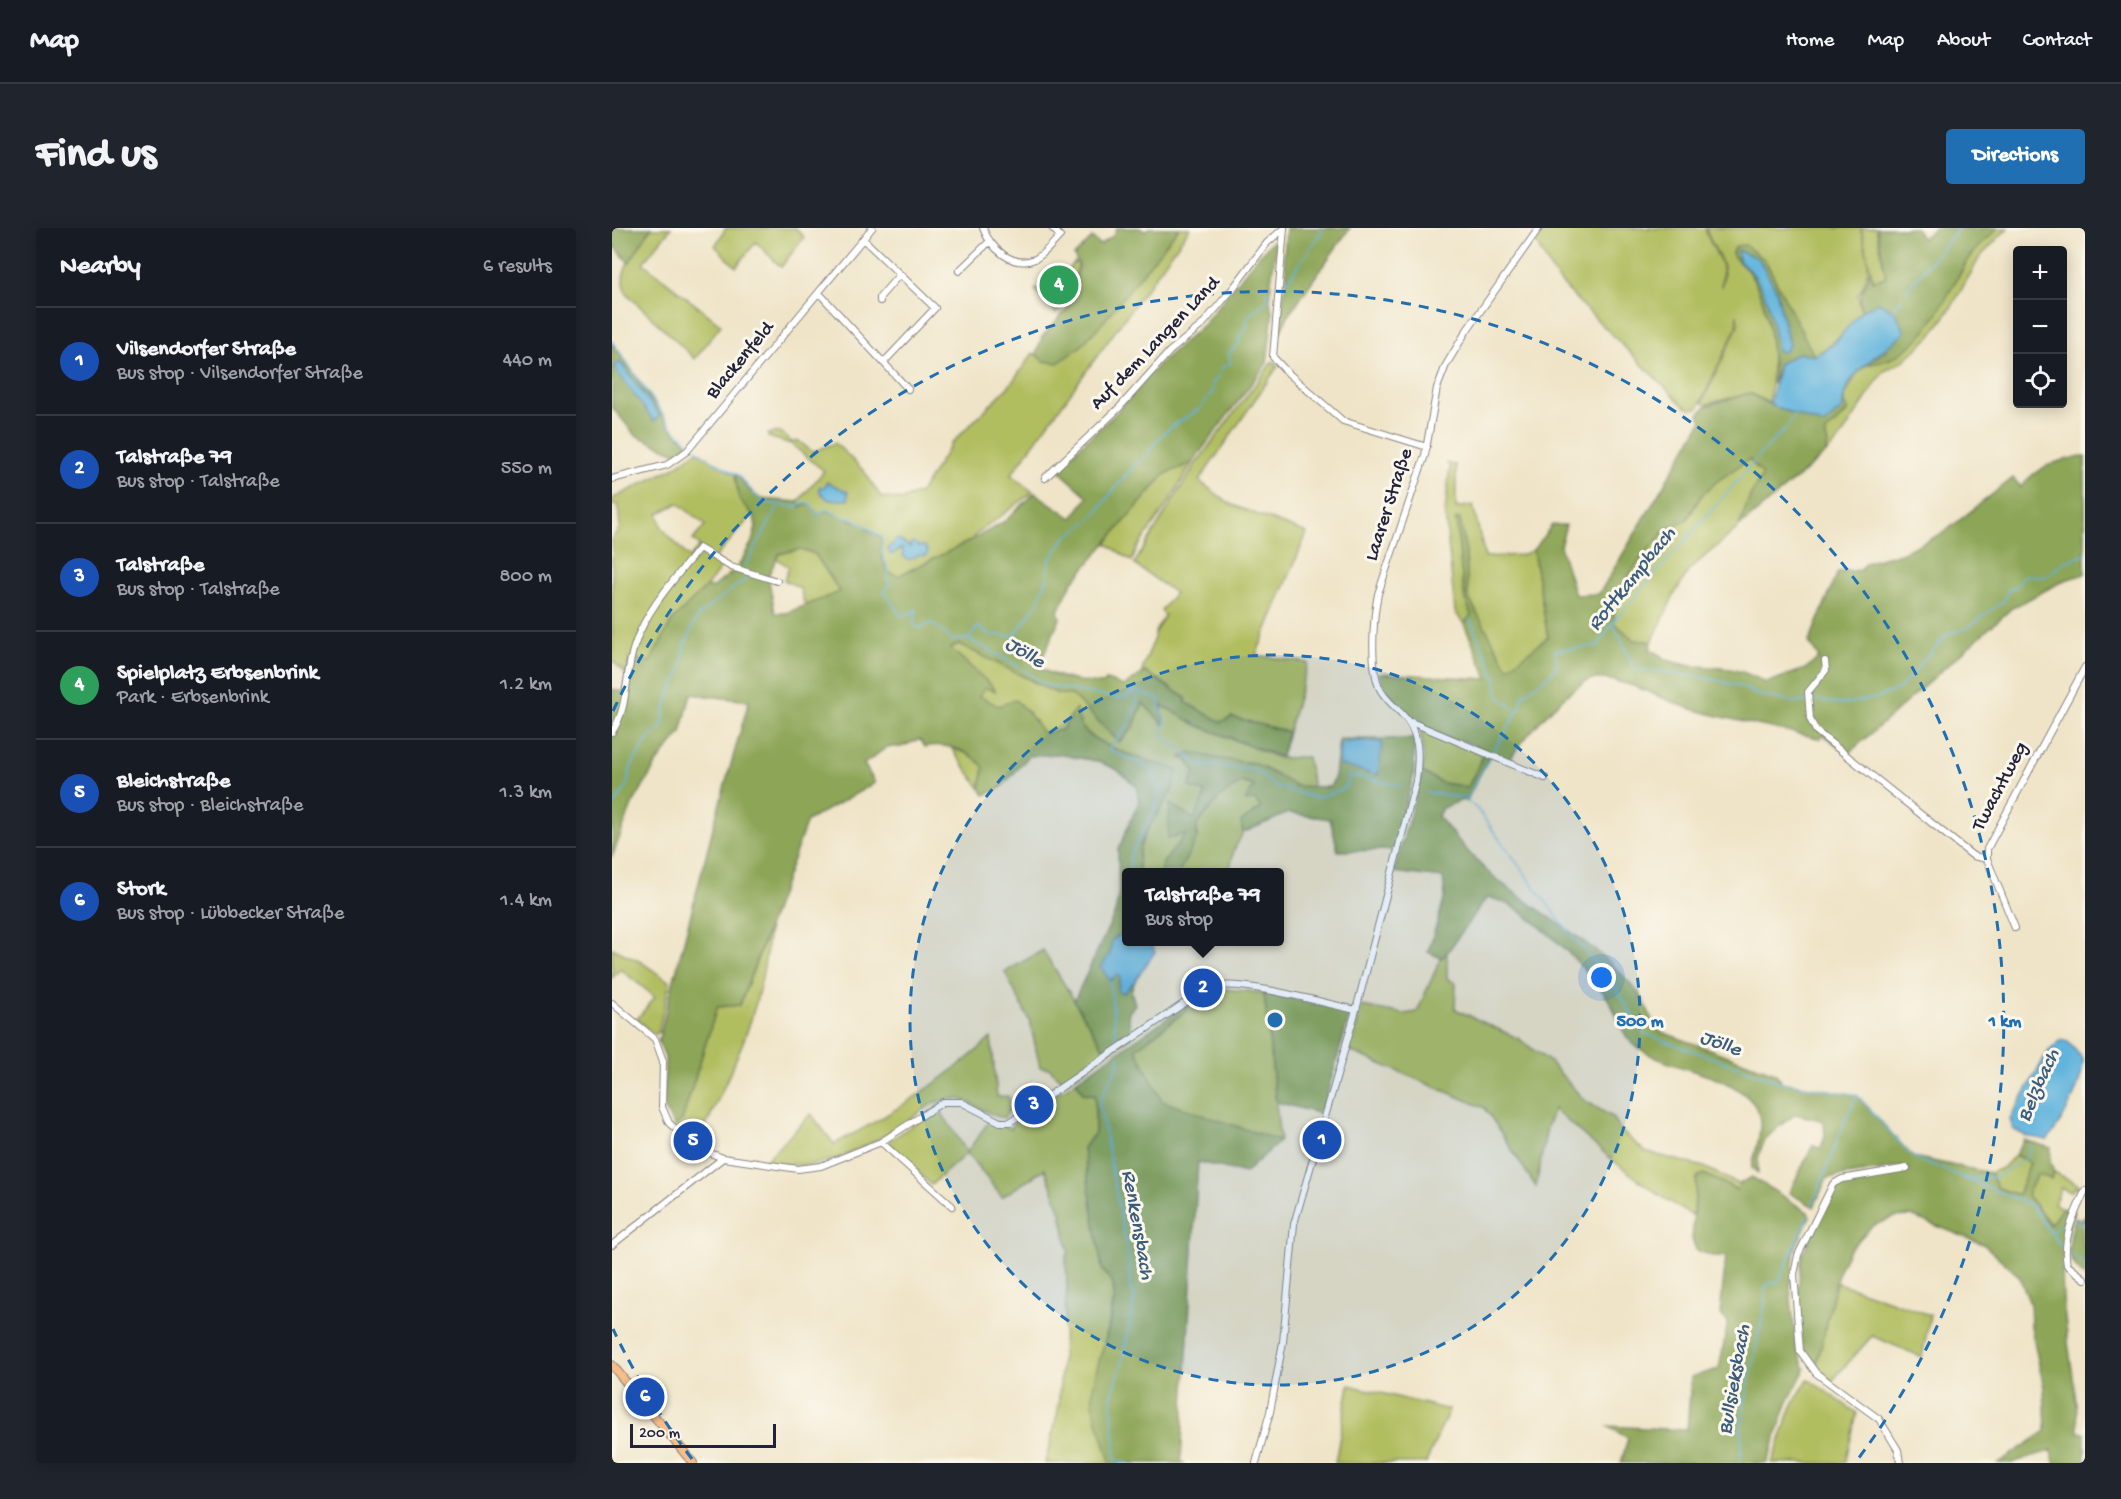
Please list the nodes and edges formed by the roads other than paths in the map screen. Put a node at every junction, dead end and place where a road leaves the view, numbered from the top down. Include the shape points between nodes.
1 (872, 228) edge
2 (983, 228) edge
3 (1052, 228) edge
4 (1284, 228) edge
5 (1539, 228) edge
6 (863, 239) junction
7 (989, 242) junction
8 (959, 271) dead end
9 (900, 274) junction
10 (819, 293) junction
11 (880, 301) dead end
12 (884, 362) junction
13 (908, 389) dead end
14 (1427, 447) junction
15 (1045, 478) dead end
16 (612, 479) edge
17 (777, 581) dead end
18 (1825, 661) dead end
19 (2085, 667) edge
20 (1410, 721) junction
21 (612, 732) edge
22 (1545, 778) dead end
23 (1987, 860) junction
24 (2015, 928) dead end
25 (612, 1003) edge
26 (1356, 1010) junction
27 (881, 1142) junction
28 (705, 1152) junction
29 (723, 1158) junction
30 (1907, 1168) dead end
31 (707, 1169) junction
32 (2085, 1191) edge
33 (952, 1206) dead end
34 (612, 1245) edge
35 (2085, 1279) edge
36 (612, 1365) edge
37 (693, 1463) edge
38 (1256, 1463) edge
39 (1900, 1463) edge

1 - 6 street, Blackenfeld
2 - 7 street
3 - 7 street via 1060,236 1032,260 1007,256
4 - 14 street, Auf dem Langen Land via 1273,357 1343,421
4 - 15 street, Auf dem Langen Land via 1267,243 1202,325 1170,351 1119,408
5 - 14 street, Laarer Straße via 1452,351 1437,388
6 - 9 street
6 - 10 street, Blackenfeld
7 - 8 street
9 - 11 street
9 - 12 street via 935,309
10 - 12 street
10 - 16 street, Blackenfeld via 683,455 667,465
12 - 13 street
14 - 20 street, Laarer Straße via 1375,609 1375,668 1379,687
17 - 21 street via 731,567 699,548 638,634 625,701
18 - 23 street via 1826,670 1808,692 1810,719 1816,731 1972,856
19 - 23 street, Twachtweg via 1992,836
20 - 22 street
20 - 26 street via 1418,751 1416,781
23 - 24 street, Twachtweg
25 - 28 street via 655,1039 663,1061 664,1115 676,1131
26 - 27 street via 1252,988 1211,988 1010,1122 1000,1122 961,1102 943,1102
26 - 38 street via 1294,1224 1283,1342
27 - 29 street via 809,1168
27 - 33 street
28 - 29 street
28 - 31 street
29 - 31 street
30 - 39 street via 1833,1184 1798,1255 1794,1274 1800,1351 1816,1373 1879,1419 1898,1450
31 - 34 street
32 - 35 street via 2073,1218 2065,1255 2067,1265
36 - 37 main road

